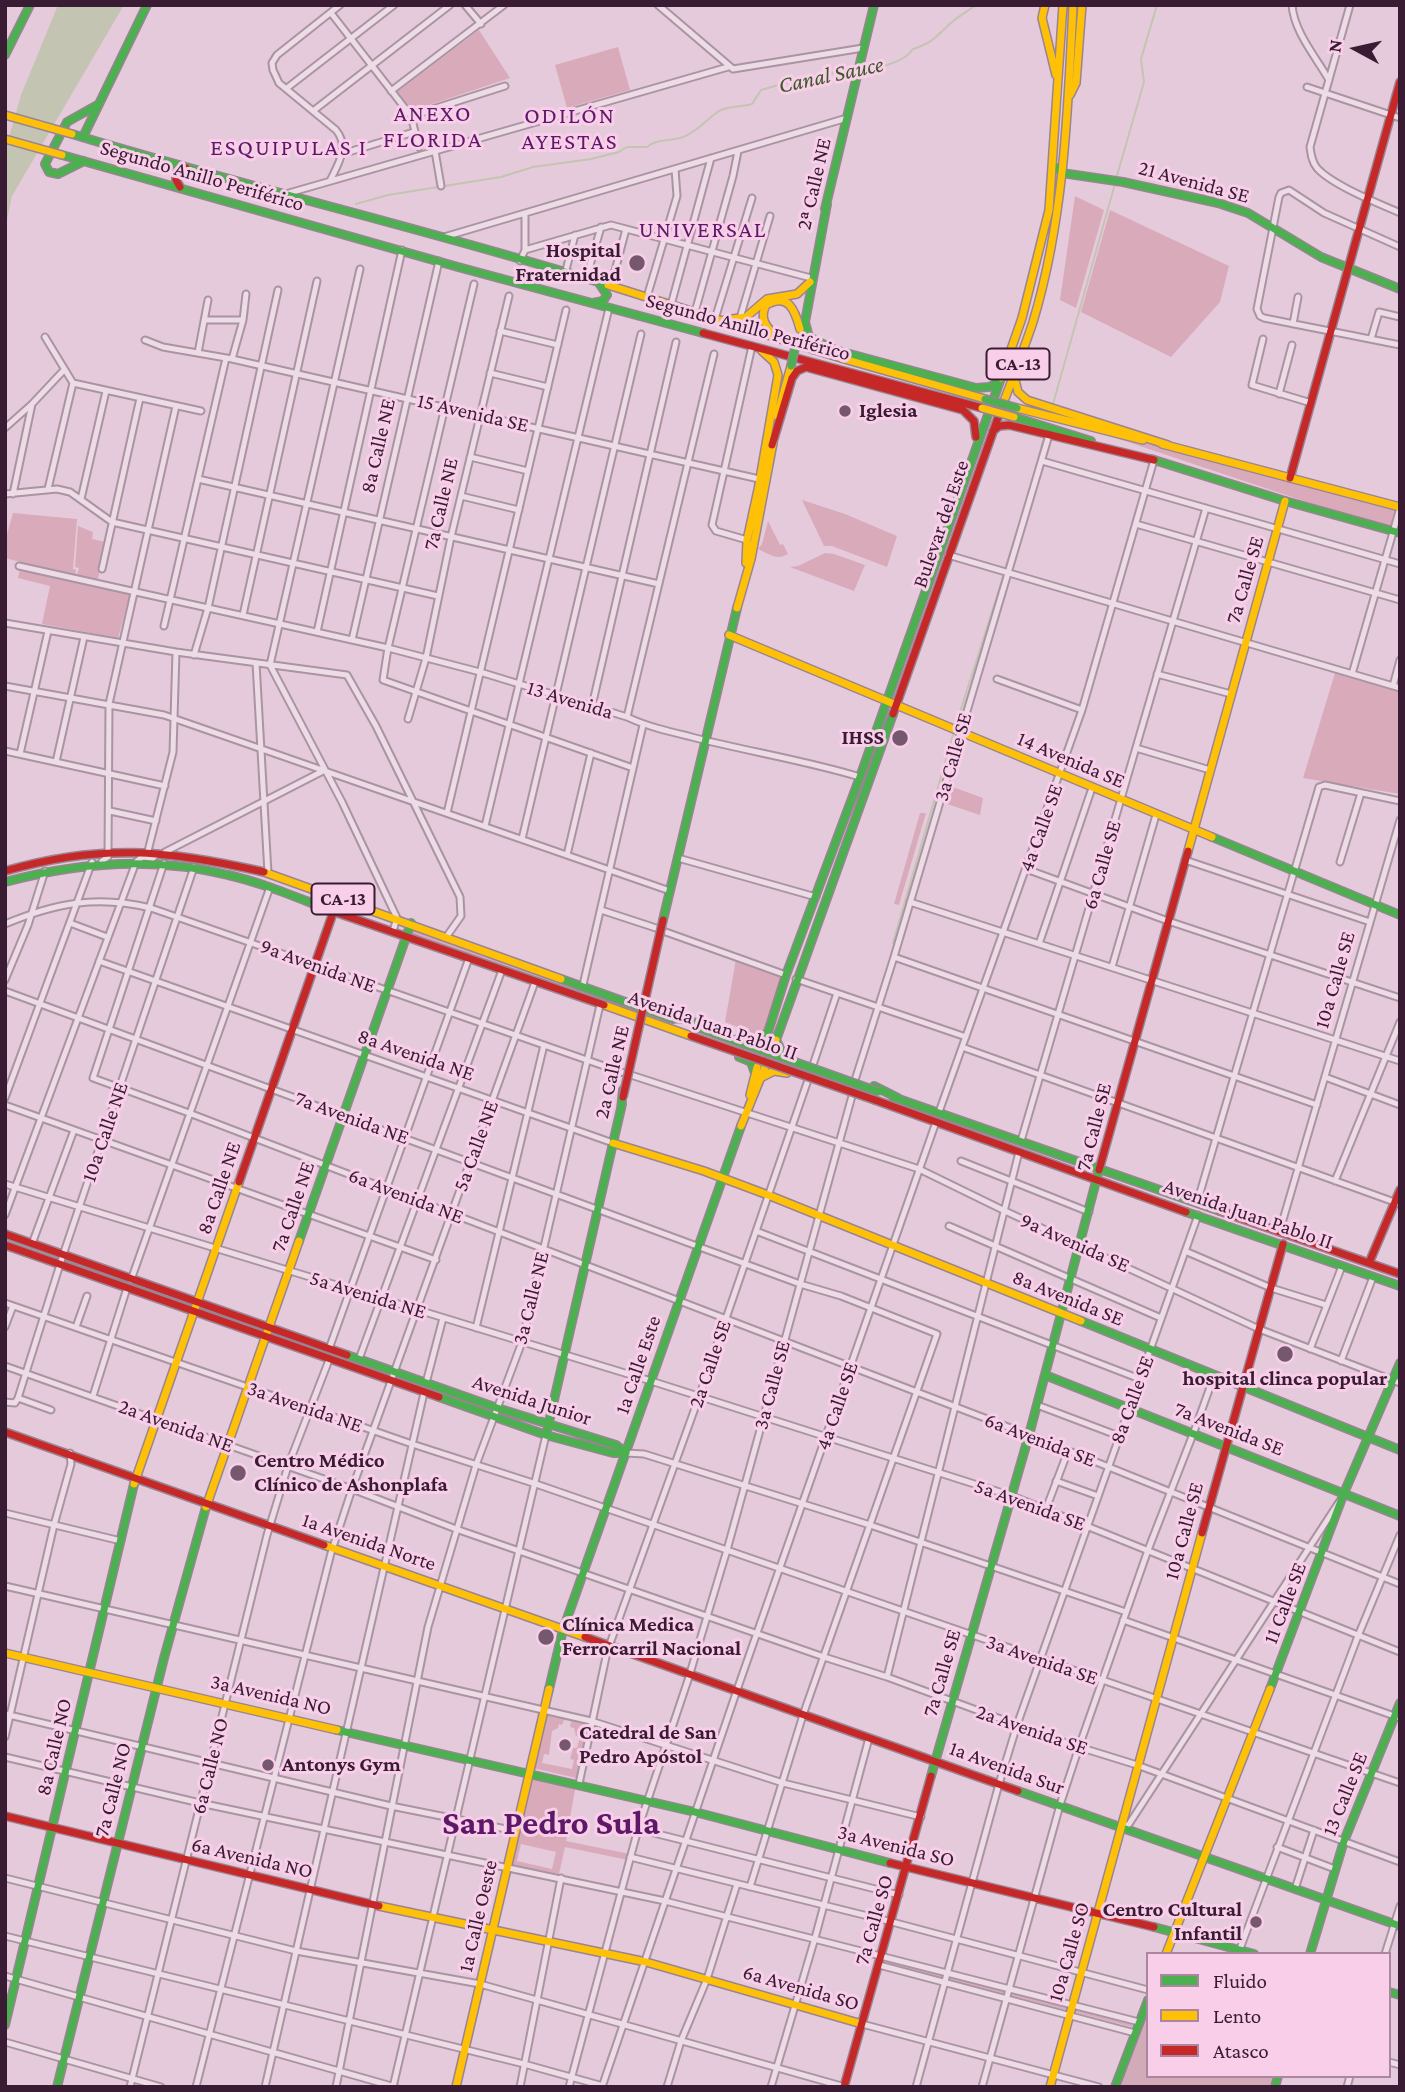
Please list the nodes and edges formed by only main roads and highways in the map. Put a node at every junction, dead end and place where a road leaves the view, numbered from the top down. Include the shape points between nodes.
1 (29, 5) edge
2 (147, 5) edge
3 (874, 5) edge
4 (1063, 5) edge
5 (1075, 5) edge
6 (1044, 9) edge
7 (1062, 14) junction
8 (5, 50) edge
9 (5, 55) edge
10 (1400, 82) edge
11 (1058, 84) junction
12 (1067, 99) junction
13 (99, 104) junction
14 (5, 115) edge
15 (1396, 117) edge
16 (83, 137) junction
17 (5, 139) edge
18 (1054, 158) junction
19 (84, 161) junction
20 (160, 161) junction
21 (186, 168) junction
22 (1062, 173) junction
23 (155, 179) junction
24 (180, 187) junction
25 (827, 204) junction
26 (1348, 270) junction
27 (811, 280) junction
28 (597, 282) junction
29 (1400, 289) edge
30 (791, 296) junction
31 (590, 303) junction
32 (806, 305) junction
33 (716, 320) junction
34 (800, 329) junction
35 (781, 340) junction
36 (754, 347) junction
37 (814, 350) junction
38 (835, 350) junction
39 (826, 366) junction
40 (790, 369) junction
41 (1014, 372) junction
42 (834, 374) junction
43 (998, 383) junction
44 (992, 433) junction
45 (772, 445) junction
46 (1168, 445) junction
47 (976, 446) junction
48 (1154, 460) junction
49 (1290, 478) junction
50 (758, 490) junction
51 (1285, 501) junction
52 (1400, 508) edge
53 (1396, 532) edge
54 (751, 541) junction
55 (729, 635) junction
56 (886, 703) junction
57 (896, 707) junction
58 (1193, 830) junction
59 (5, 872) edge
60 (5, 882) edge
61 (334, 909) junction
62 (1400, 915) edge
63 (664, 916) junction
64 (411, 923) junction
65 (407, 936) junction
66 (648, 996) junction
67 (624, 1001) junction
68 (629, 1014) junction
69 (659, 1014) junction
70 (670, 1018) junction
71 (656, 1023) junction
72 (667, 1028) junction
73 (639, 1030) junction
74 (768, 1032) junction
75 (732, 1036) junction
76 (776, 1040) junction
77 (728, 1053) junction
78 (809, 1063) junction
79 (758, 1075) junction
80 (799, 1077) junction
81 (898, 1098) junction
82 (895, 1107) junction
83 (621, 1109) junction
84 (1021, 1141) junction
85 (612, 1143) junction
86 (1000, 1145) junction
87 (1100, 1171) junction
88 (723, 1178) junction
89 (1098, 1181) junction
90 (1400, 1190) edge
91 (1397, 1204) edge
92 (5, 1234) edge
93 (1283, 1244) junction
94 (5, 1245) edge
95 (1369, 1262) junction
96 (1400, 1274) edge
97 (129, 1284) junction
98 (1400, 1286) edge
99 (197, 1303) junction
100 (194, 1312) junction
101 (1062, 1313) junction
102 (269, 1327) junction
103 (265, 1337) junction
104 (1400, 1363) edge
105 (1045, 1375) junction
106 (1396, 1382) edge
107 (1242, 1387) junction
108 (548, 1425) junction
109 (5, 1432) edge
110 (546, 1435) junction
111 (1369, 1439) junction
112 (1225, 1446) junction
113 (1400, 1450) edge
114 (626, 1453) junction
115 (136, 1477) junction
116 (1344, 1493) junction
117 (207, 1502) junction
118 (1400, 1516) edge
119 (563, 1630) junction
120 (5, 1653) edge
121 (89, 1672) junction
122 (157, 1687) junction
123 (1400, 1703) edge
124 (1397, 1717) edge
125 (935, 1761) junction
126 (530, 1772) junction
127 (5, 1816) edge
128 (52, 1828) junction
129 (1122, 1828) junction
130 (117, 1844) junction
131 (1205, 1857) junction
132 (907, 1868) junction
133 (1326, 1900) junction
134 (1098, 1913) junction
135 (1397, 1925) edge
136 (492, 1931) junction
137 (1174, 1932) junction
138 (1167, 1952) edge
139 (1238, 1952) edge
140 (1311, 1952) edge
141 (1146, 2005) edge
142 (862, 2024) junction
143 (5, 2025) edge
144 (57, 2087) edge
145 (456, 2087) edge
146 (844, 2087) edge
147 (1050, 2087) edge
148 (1115, 2087) edge

1 - 8 main road
1 - 9 main road
2 - 13 main road
3 - 25 main road, 2ª Calle NE
4 - 7 main road, Bulevar del Este / CA-13
5 - 12 main road, Bulevar del Este / CA-13
5 - 12 main road via 1080,23 1076,83
6 - 7 main road via 1045,17 1053,21
6 - 11 main road
7 - 11 main road, Bulevar del Este / CA-13
10 - 15 main road
11 - 18 main road, Bulevar del Este / CA-13
12 - 22 main road, Bulevar del Este / CA-13
13 - 16 main road
13 - 19 main road via 67,122 45,164 49,172 58,174
14 - 16 main road, Segundo Anillo Periférico, bridge
15 - 26 main road
16 - 20 main road, Segundo Anillo Periférico
17 - 19 main road, Segundo Anillo Periférico, bridge
18 - 22 main road
18 - 43 main road, Bulevar del Este / CA-13 via 1049,210 1032,280
19 - 23 main road, Segundo Anillo Periférico
20 - 21 main road, Segundo Anillo Periférico
20 - 23 main road via 164,172
21 - 24 main road via 176,173
21 - 28 main road, Segundo Anillo Periférico
22 - 26 main road, 21 Avenida SE via 1123,182 1248,213
22 - 41 main road, Bulevar del Este / CA-13 via 1046,273
23 - 24 main road, Segundo Anillo Periférico
24 - 31 main road, Segundo Anillo Periférico
25 - 27 main road, 2ª Calle NE
25 - 38 main road via 805,327 812,340
26 - 29 main road, 21 Avenida SE
26 - 49 main road
27 - 30 main road
27 - 32 main road, 2ª Calle NE
28 - 31 main road via 607,295 603,301
28 - 33 main road, Segundo Anillo Periférico
30 - 32 main road
30 - 33 main road via 769,298 740,318
31 - 36 main road, Segundo Anillo Periférico
32 - 34 main road, 2ª Calle NE
33 - 35 main road, Segundo Anillo Periférico
34 - 35 main road via 789,304 768,303 763,322
34 - 40 main road, 2ª Calle NE, bridge
35 - 37 main road, Segundo Anillo Periférico
36 - 39 main road, Segundo Anillo Periférico
36 - 50 main road via 772,359 778,375
37 - 38 main road
37 - 46 main road, Segundo Anillo Periférico, bridge via 1115,435
38 - 43 main road via 976,388
39 - 42 main road
39 - 48 main road, Segundo Anillo Periférico, bridge
40 - 45 main road, 2ª Calle NE
40 - 50 main road, 2ª Calle NE
41 - 44 main road, Bulevar del Este / CA-13
41 - 46 main road via 1016,388 1027,400
42 - 45 main road via 806,367 795,373
42 - 47 main road via 962,410 975,421
43 - 47 main road, Bulevar del Este / CA-13
44 - 48 main road via 1007,424
44 - 57 main road, Bulevar del Este / CA-13
45 - 54 main road, 2ª Calle NE
46 - 49 main road, Segundo Anillo Periférico
47 - 56 main road, Bulevar del Este / CA-13
48 - 51 main road, Segundo Anillo Periférico
49 - 52 main road, Segundo Anillo Periférico
50 - 54 main road, 2ª Calle NE
51 - 53 main road, Segundo Anillo Periférico
51 - 58 main road, 7a Calle SE
54 - 55 main road, 2a Calle NE
55 - 56 main road, 14 Avenida SE
55 - 63 main road, 2a Calle NE
56 - 57 main road, 14 Avenida SE
56 - 74 main road, Bulevar del Este / CA-13
57 - 58 main road, 14 Avenida SE
57 - 76 main road, Bulevar del Este / CA-13
58 - 62 main road, 14 Avenida SE
58 - 87 main road, 7a Calle SE
59 - 64 main road, Avenida Juan Pablo II / CA-13 via 61,857 162,852 268,873
60 - 61 main road, Avenida Juan Pablo II / CA-13 via 94,862 164,863 230,875
61 - 65 main road, Avenida Juan Pablo II / CA-13
61 - 99 main road, 8a Calle NE
63 - 66 main road
63 - 83 main road, 2a Calle NE, bridge
64 - 65 main road, 7a Calle NE
64 - 67 main road, Avenida Juan Pablo II / CA-13
65 - 68 main road, Avenida Juan Pablo II / CA-13
65 - 102 main road, 7a Calle NE
66 - 67 main road
66 - 69 main road via 649,1006
67 - 69 main road, Avenida Juan Pablo II / CA-13
68 - 71 main road, Avenida Juan Pablo II / CA-13
68 - 73 main road
69 - 70 main road, Avenida Juan Pablo II / CA-13
70 - 75 main road
70 - 81 main road, Avenida Juan Pablo II, bridge
71 - 72 main road, Avenida Juan Pablo II / CA-13
71 - 73 main road
72 - 77 main road
72 - 82 main road, Avenida Juan Pablo II, bridge
73 - 83 main road
74 - 75 main road via 757,1041
74 - 79 main road, 1a Calle Este
75 - 77 main road via 735,1047
76 - 78 main road via 785,1055
76 - 79 main road, 1a Calle Este
77 - 79 main road via 751,1062
78 - 80 main road via 799,1066
78 - 81 main road
79 - 80 main road via 778,1070
79 - 88 main road, 1a Calle Este
80 - 82 main road via 882,1107
81 - 84 main road, Avenida Juan Pablo II
82 - 86 main road, Avenida Juan Pablo II
83 - 85 main road, 2a Calle NE
84 - 86 main road via 1015,1146
84 - 87 main road, Avenida Juan Pablo II
85 - 88 main road, 8a Avenida NE
85 - 108 main road, 2a Calle NE
86 - 89 main road, Avenida Juan Pablo II
87 - 89 main road, 7a Calle SE
87 - 95 main road, Avenida Juan Pablo II
88 - 101 main road, 8a Avenida SE
88 - 114 main road, 1a Calle Este
89 - 93 main road, Avenida Juan Pablo II
89 - 101 main road, 7a Calle SE
90 - 91 main road
91 - 95 main road
92 - 97 main road, Avenida Junior
93 - 98 main road, Avenida Juan Pablo II
93 - 107 main road, 10a Calle SE
94 - 97 main road, Avenida Junior
95 - 96 main road, Avenida Juan Pablo II
97 - 99 main road, Avenida Junior
97 - 100 main road, Avenida Junior
99 - 100 main road, 8a Calle NE
99 - 102 main road, Avenida Junior
100 - 103 main road, Avenida Junior
100 - 115 main road, 8a Calle NE
101 - 105 main road, 7a Calle SE
101 - 107 main road, 8a Avenida SE
102 - 103 main road, 7a Calle NE
102 - 108 main road, Avenida Junior
103 - 110 main road, Avenida Junior
103 - 117 main road, 7a Calle NE
104 - 106 main road, 11 Calle SE
105 - 112 main road, 7a Avenida SE
105 - 125 main road, 7a Calle SE
106 - 111 main road, 11 Calle SE
107 - 111 main road, 8a Avenida SE
107 - 112 main road, 10a Calle SE
108 - 110 main road, 2a Calle NE
108 - 114 main road, Avenida Junior via 617,1445
109 - 115 main road, 1a Avenida Norte
110 - 114 main road, Avenida Junior
111 - 113 main road, 8a Avenida SE
111 - 116 main road, 11 Calle SE
112 - 116 main road, 7a Avenida SE
112 - 129 main road, 10a Calle SE
114 - 119 main road, 1a Calle Este
115 - 117 main road, 1a Avenida Norte
115 - 121 main road, 8a Calle NO
116 - 118 main road, 7a Avenida SE
116 - 131 main road, 11 Calle SE
117 - 119 main road, 1a Avenida Norte
117 - 122 main road, 7a Calle NO
119 - 125 main road, 1a Avenida Sur
119 - 126 main road, 1a Calle Oeste
120 - 121 main road, 3a Avenida NO
121 - 122 main road, 3a Avenida NO
121 - 128 main road, 8a Calle NO
122 - 126 main road, 3a Avenida NO
122 - 130 main road, 7a Calle NO
123 - 124 main road, 13 Calle SE
124 - 133 main road, 13 Calle SE via 1344,1841
125 - 129 main road, 1a Avenida Sur
125 - 132 main road, 7a Calle SO
126 - 132 main road, 3a Avenida SO
126 - 136 main road, 1a Calle Oeste
127 - 128 main road, 6a Avenida NO
128 - 130 main road, 6a Avenida NO
128 - 143 main road, 8a Calle NO
129 - 131 main road, 1a Avenida Sur
129 - 134 main road, 10a Calle SO
130 - 136 main road, 6a Avenida NO
130 - 144 main road, 7a Calle NO
131 - 133 main road, 1a Avenida Sur
131 - 137 main road, 11 Calle SE
132 - 134 main road, 3a Avenida SO
132 - 142 main road, 7a Calle SO
133 - 135 main road, 1a Avenida Sur
133 - 140 main road, 13 Calle SE
134 - 137 main road, 3a Avenida SO
134 - 147 main road, 10a Calle SO
136 - 142 main road, 6a Avenida SO via 646,1962
136 - 145 main road, 1a Calle Oeste
137 - 138 main road, 11 Calle SE
137 - 139 main road, 3a Avenida SO
141 - 148 main road
142 - 146 main road, 7a Calle SO

